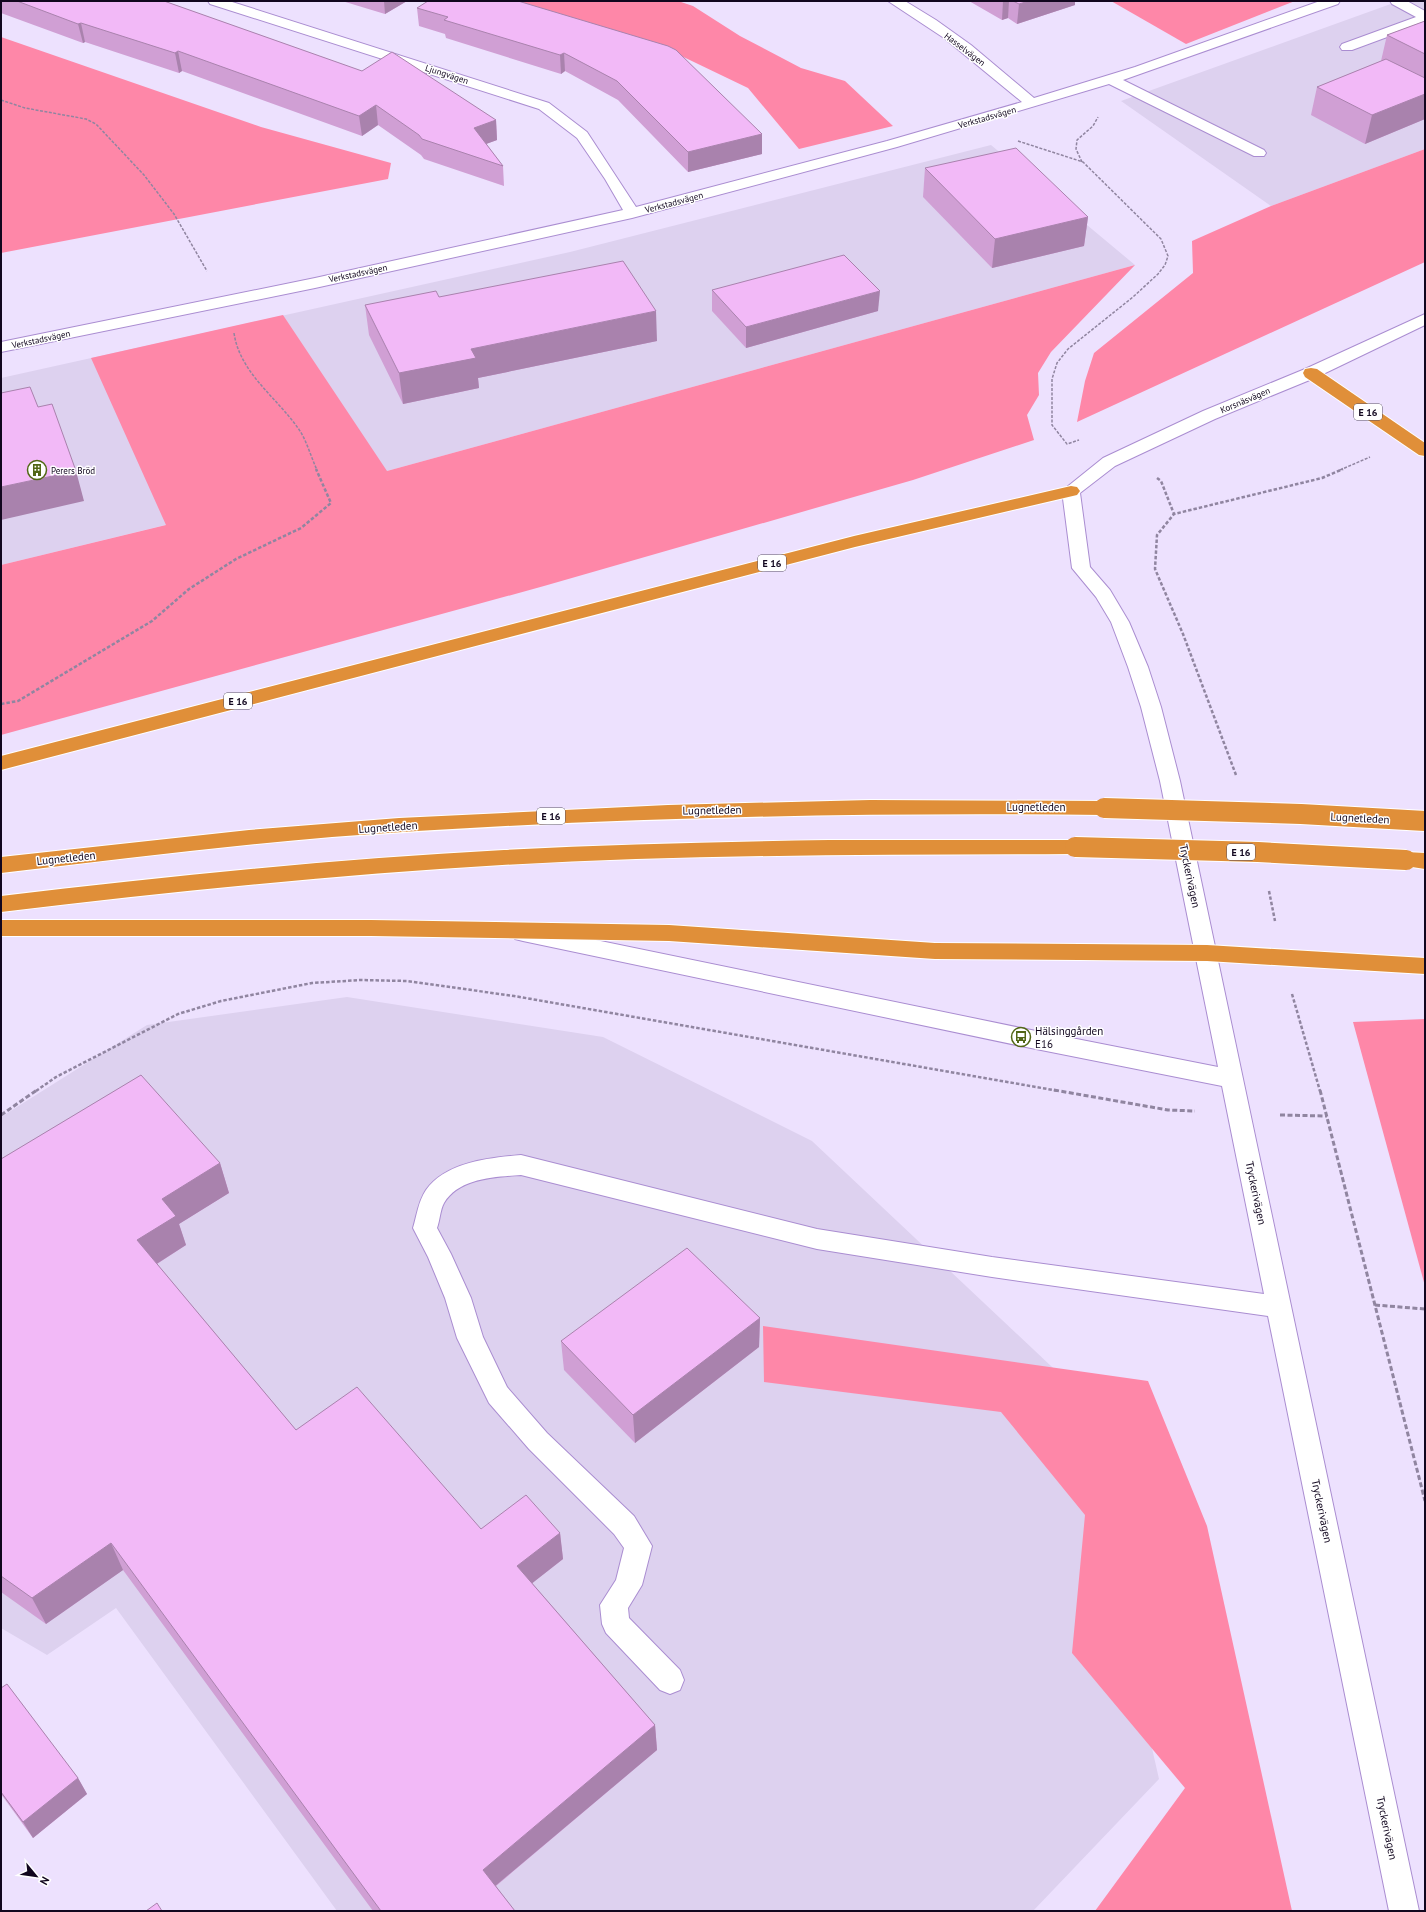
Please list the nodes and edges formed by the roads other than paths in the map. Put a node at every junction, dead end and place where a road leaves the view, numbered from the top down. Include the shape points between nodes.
1 (215, 1) edge
2 (895, 1) edge
3 (1333, 1) edge
4 (1397, 1) edge
5 (1425, 17) edge
6 (1347, 47) dead end
7 (1110, 79) junction
8 (1032, 103) junction
9 (1259, 153) dead end
10 (632, 214) junction
11 (1425, 319) edge
12 (1, 347) edge
13 (1311, 373) junction
14 (1425, 451) edge
15 (1071, 491) junction
16 (1, 763) edge
17 (1425, 821) edge
18 (1415, 860) edge
19 (1, 865) edge
20 (1, 904) edge
21 (1, 928) edge
22 (509, 930) junction
23 (1207, 953) junction
24 (1425, 966) edge
25 (1233, 1079) junction
26 (1280, 1307) junction
27 (670, 1680) dead end
28 (1404, 1911) edge

1 - 10 street, Ljungvägen via 544,106 582,135
2 - 8 street, Hasselvägen via 925,19 986,64
3 - 7 street, Verkstadsvägen
4 - 5 street
5 - 6 street
7 - 8 street, Verkstadsvägen
7 - 9 street
8 - 10 street, Verkstadsvägen via 892,144
10 - 12 street, Verkstadsvägen
11 - 13 street, Korsnäsvägen
13 - 14 highway, E 16
13 - 15 street, Korsnäsvägen via 1216,412 1109,462
15 - 16 highway, E 16 via 854,542
15 - 23 street, Tryckerivägen via 1081,568 1103,594 1120,622 1151,707 1170,781
17 - 19 highway, Lugnetleden / E 16, bridge via 1104,808 871,807 660,812 309,832
18 - 20 highway, E 16, bridge via 1075,847 879,847 611,853 423,862 175,884
21 - 22 highway
22 - 23 highway via 669,933 935,951
22 - 25 street
23 - 24 highway
23 - 25 street, Tryckerivägen
25 - 26 street, Tryckerivägen
26 - 27 street via 992,1267 817,1239 521,1165 486,1168 446,1184 433,1199 425,1228 458,1298 470,1338 498,1395 538,1441 624,1525 638,1546 628,1585 614,1605 616,1624
26 - 28 street, Tryckerivägen

